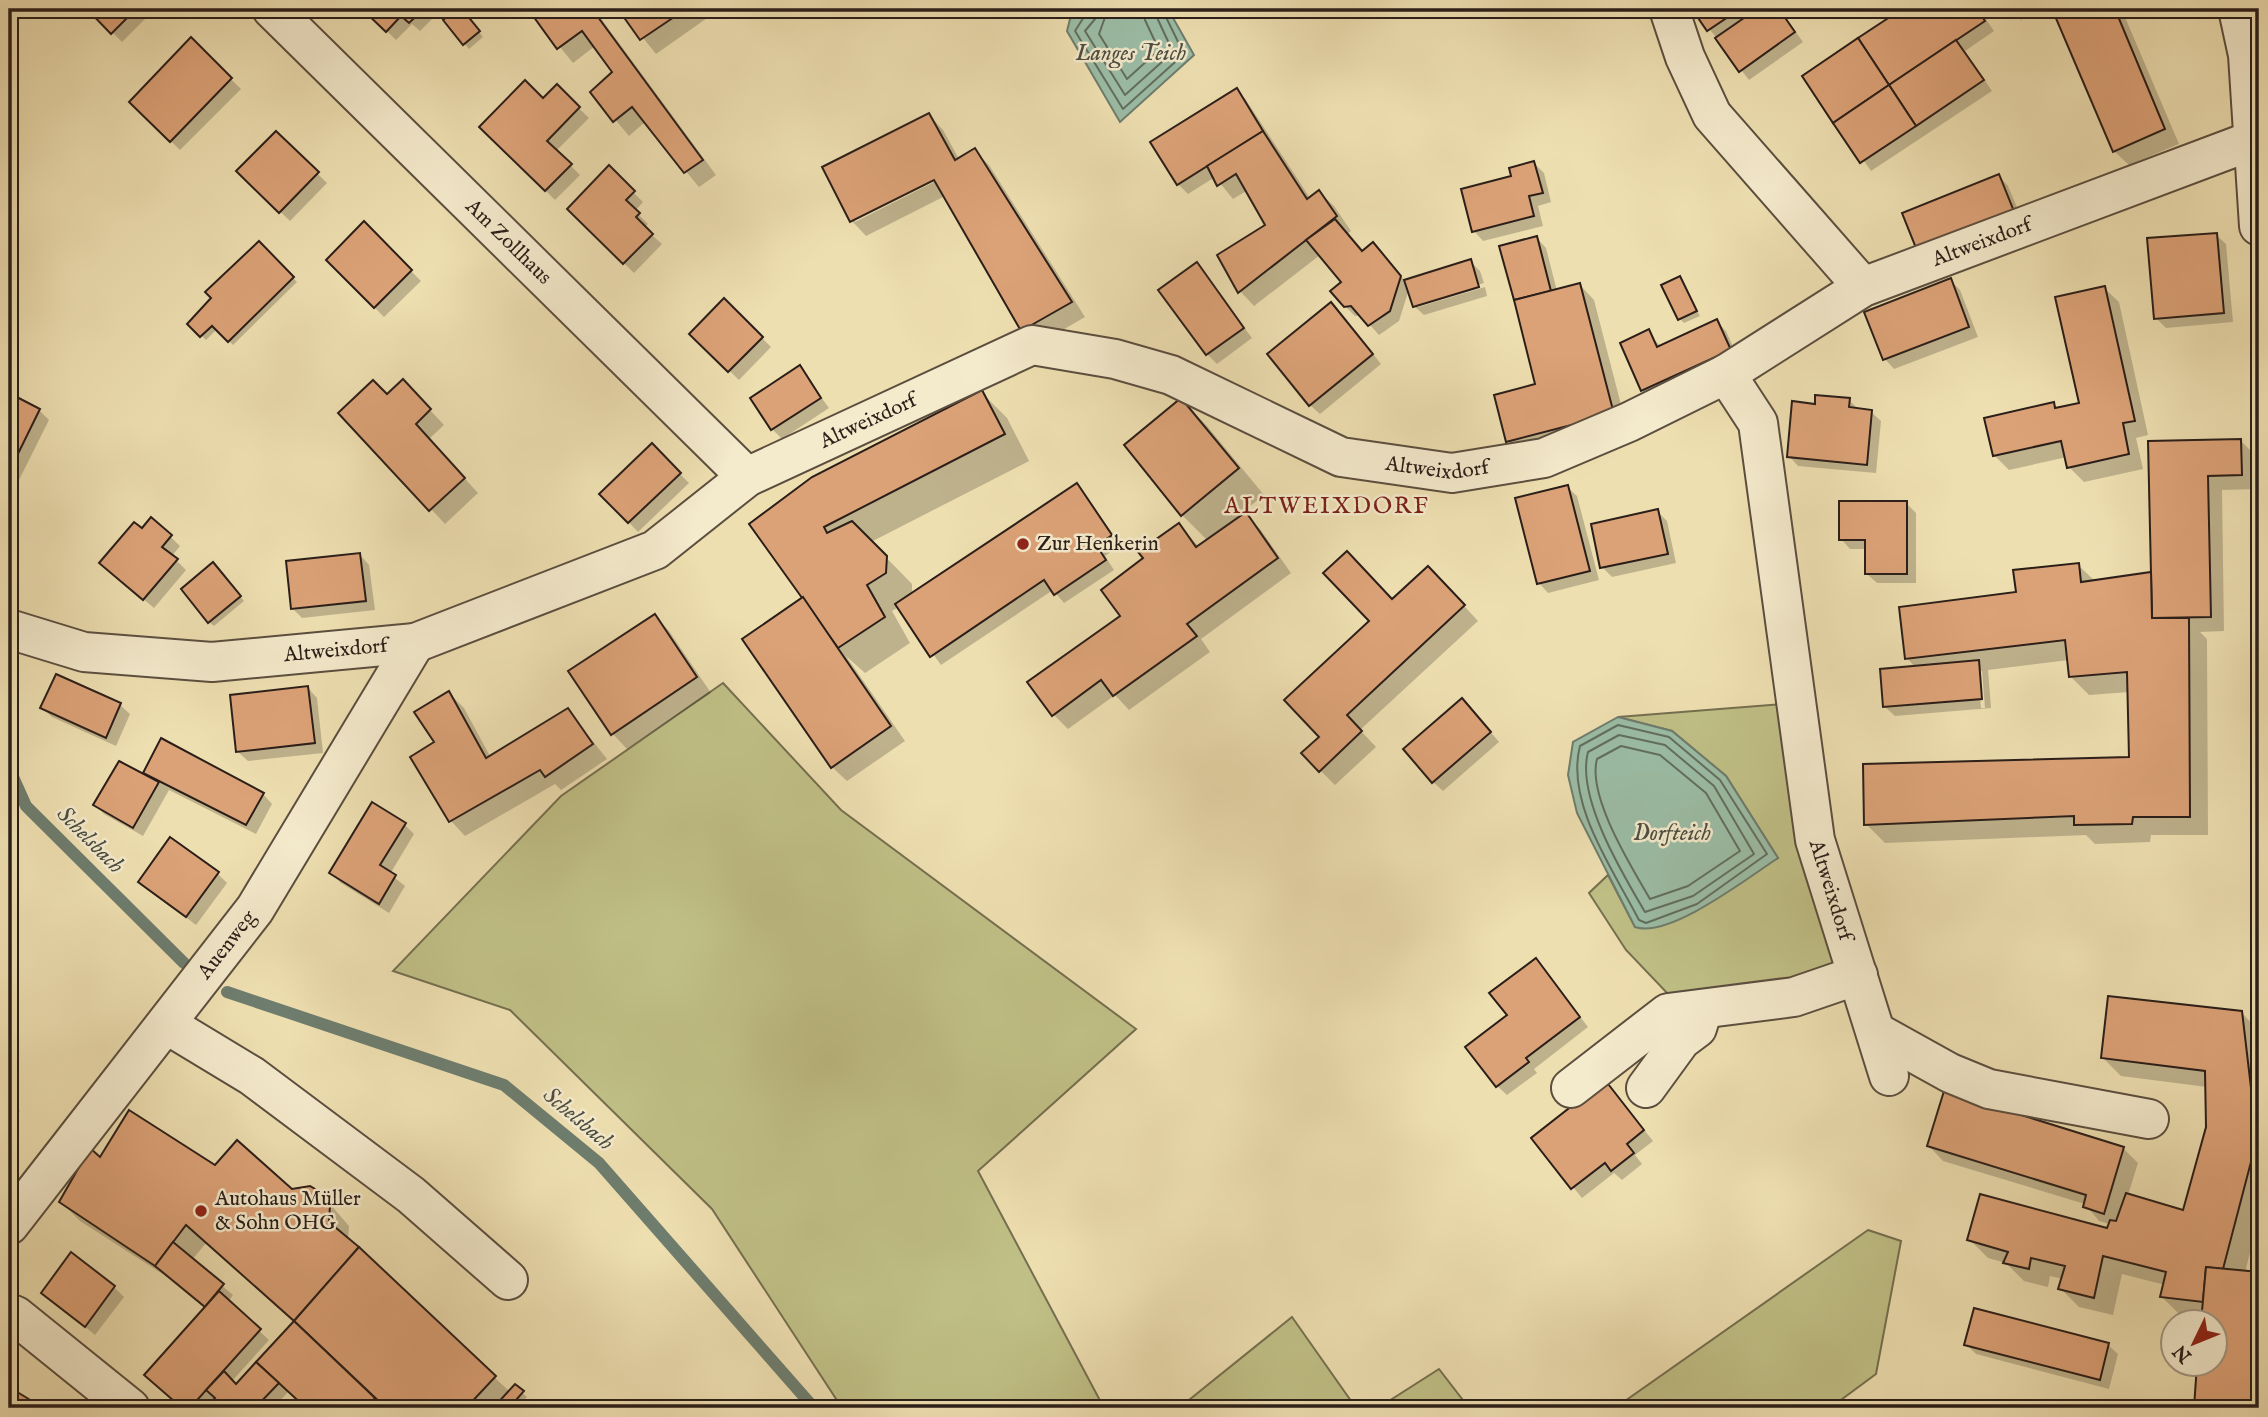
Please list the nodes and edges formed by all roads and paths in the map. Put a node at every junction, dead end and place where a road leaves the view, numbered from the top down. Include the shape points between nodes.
1 (272, 9) edge
2 (1669, 9) edge
3 (2238, 9) edge
4 (2257, 139) edge
5 (2259, 226) edge
6 (1863, 287) junction
7 (1726, 374) junction
8 (747, 477) junction
9 (9, 629) edge
10 (415, 643) junction
11 (1858, 975) junction
12 (1703, 1009) junction
13 (166, 1024) junction
14 (1876, 1032) junction
15 (1889, 1076) dead end
16 (1571, 1088) dead end
17 (1646, 1088) dead end
18 (2149, 1119) dead end
19 (9, 1225) edge
20 (508, 1280) dead end
21 (9, 1313) edge
22 (130, 1408) edge

1 - 8 street, Am Zollhaus
2 - 6 street via 1712,115
3 - 4 street
4 - 5 street
4 - 6 street, Altweixdorf
6 - 7 street, Altweixdorf
7 - 8 street, Altweixdorf via 1544,458 1452,473 1341,457 1171,375 1115,359 1032,345
7 - 11 street, Altweixdorf via 1758,423 1815,840
8 - 10 street, Altweixdorf via 654,550
9 - 10 street, Altweixdorf via 85,652 212,662
10 - 13 street, Auenweg via 256,909
11 - 12 street via 1794,997
11 - 14 street, Altweixdorf
12 - 16 street via 1668,1013
12 - 17 street via 1697,1028 1681,1040
13 - 19 street, Auenweg
13 - 20 street via 252,1076 401,1187
14 - 15 street, Altweixdorf
14 - 18 street via 1989,1089
21 - 22 street

